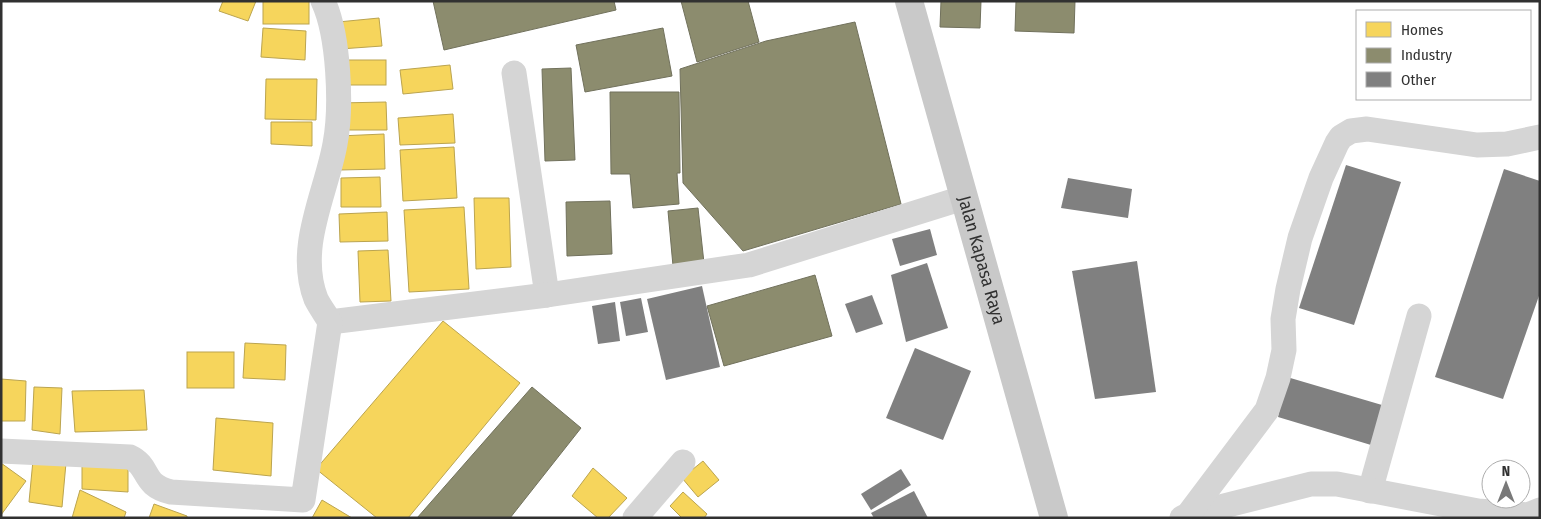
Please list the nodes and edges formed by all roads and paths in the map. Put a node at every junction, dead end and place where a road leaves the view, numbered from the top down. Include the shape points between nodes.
1 (323, 1) edge
2 (908, 1) edge
3 (514, 73) dead end
4 (1540, 137) edge
5 (963, 198) junction
6 (547, 295) junction
7 (1419, 316) dead end
8 (330, 322) junction
9 (1, 451) edge
10 (683, 462) dead end
11 (1370, 491) junction
12 (302, 509) edge
13 (1540, 510) edge
14 (1185, 517) edge
15 (635, 518) edge
16 (1054, 518) edge

1 - 8 street via 331,22 336,52 336,141 313,225 310,253 317,300
2 - 5 main road, Jalan Kapasa Raya
3 - 6 street
4 - 14 street via 1507,144 1477,145 1367,129 1351,131 1336,143 1300,238 1283,319 1284,350 1267,410
5 - 6 street via 749,265
5 - 16 main road, Jalan Kapasa Raya
6 - 8 street
7 - 11 street
8 - 12 street
9 - 12 street via 130,457 137,460 151,484 158,489
10 - 15 street
11 - 13 street via 1478,511 1528,516
11 - 14 street via 1337,484 1311,484

